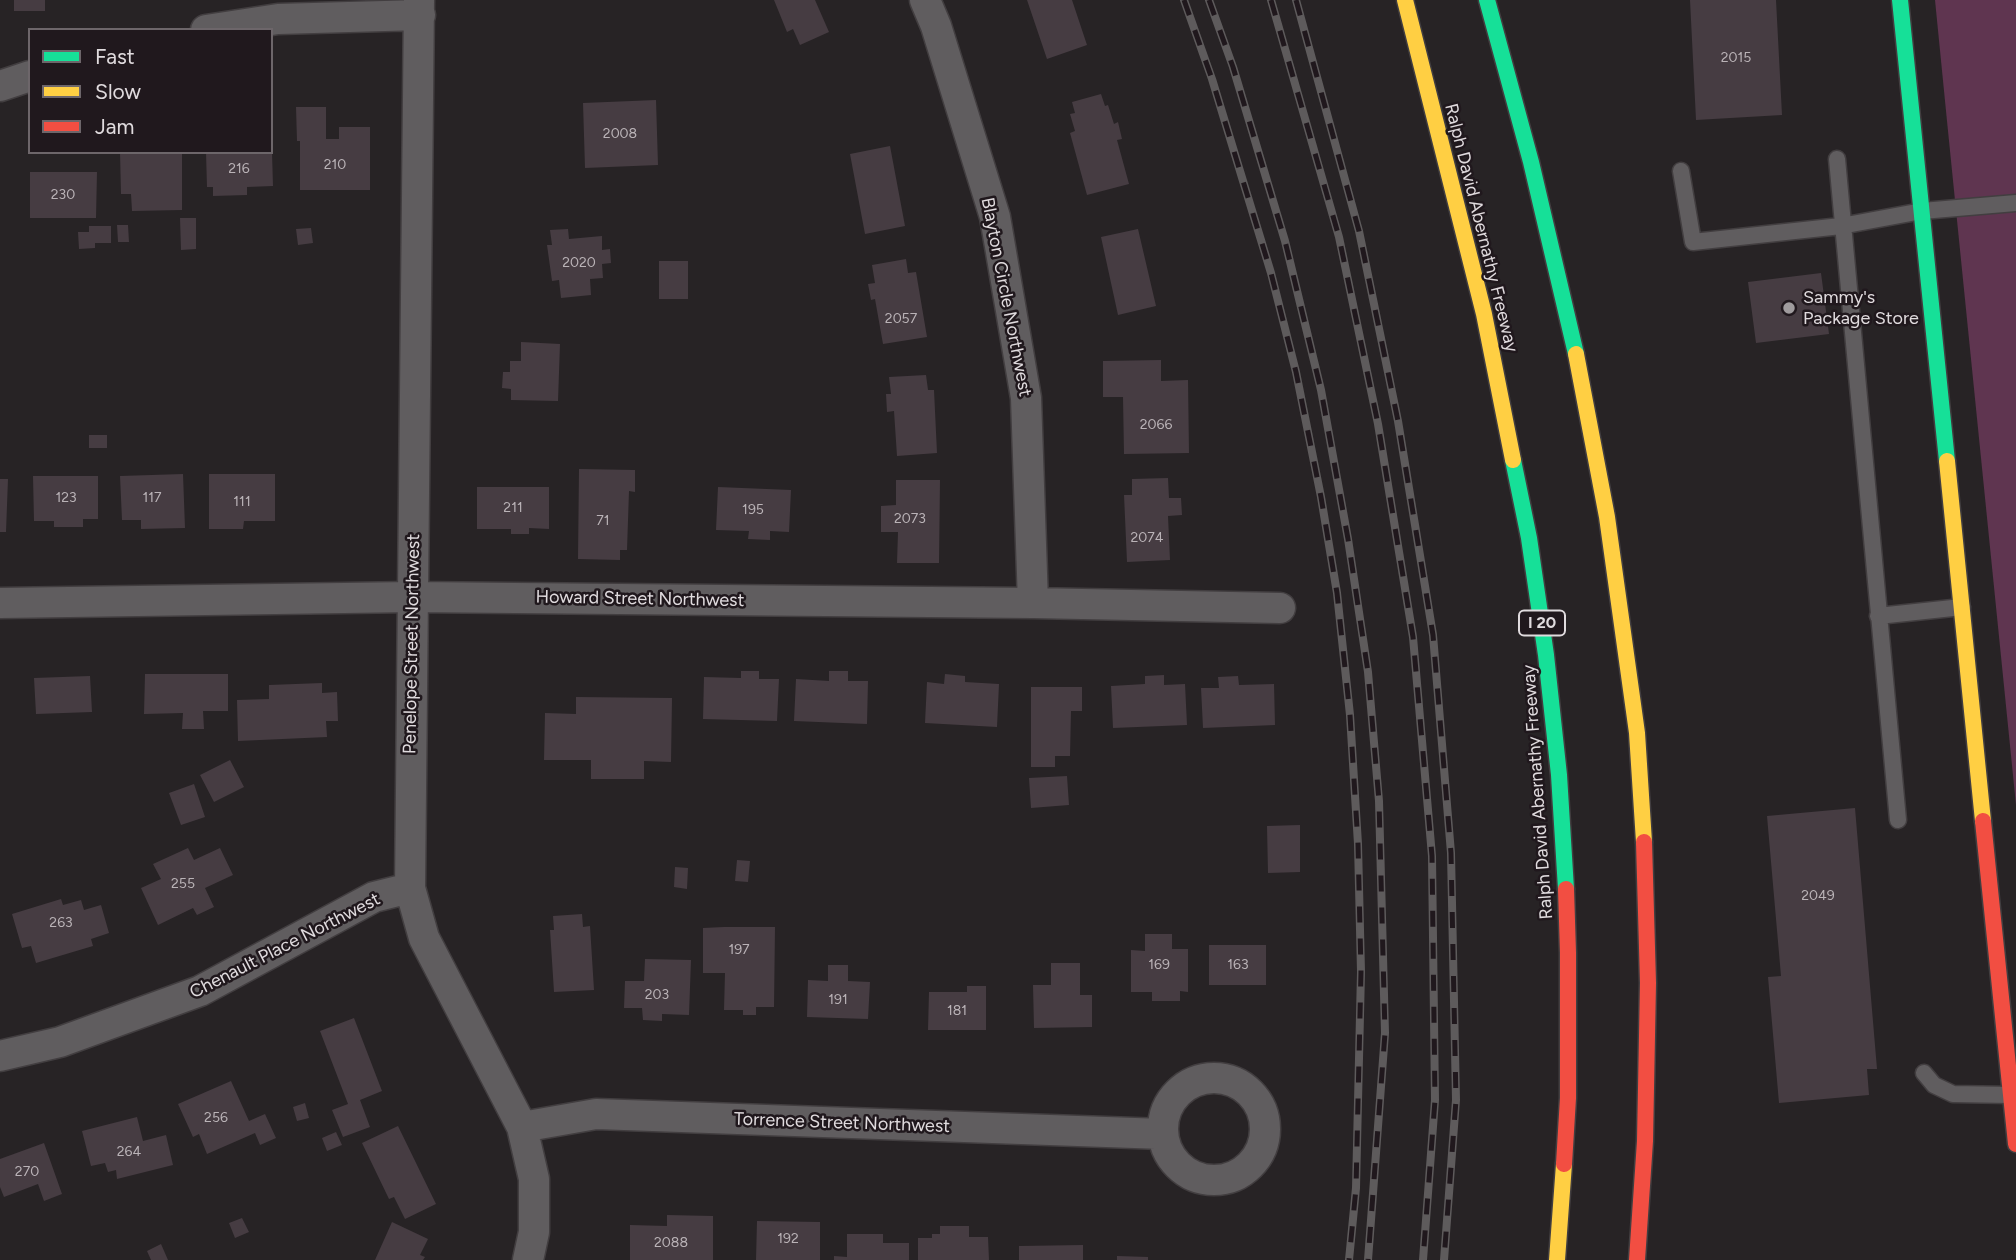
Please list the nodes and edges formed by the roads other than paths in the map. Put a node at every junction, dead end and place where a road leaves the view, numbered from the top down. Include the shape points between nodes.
1 (925, 0) edge
2 (1405, 0) edge
3 (1487, 0) edge
4 (1900, 0) edge
5 (419, 8) edge
6 (219, 28) edge
7 (28, 77) edge
8 (0, 86) edge
9 (1836, 159) dead end
10 (1681, 171) dead end
11 (2016, 203) edge
12 (1922, 211) junction
13 (1842, 226) junction
14 (412, 597) junction
15 (0, 603) edge
16 (1033, 603) junction
17 (1962, 607) junction
18 (1280, 608) dead end
19 (1878, 616) junction
20 (1898, 820) dead end
21 (410, 888) junction
22 (0, 1056) edge
23 (1924, 1073) dead end
24 (2011, 1095) junction
25 (522, 1128) junction
26 (1163, 1134) dead end
27 (2016, 1144) edge
28 (528, 1260) edge
29 (1557, 1260) edge
30 (1637, 1260) edge

1 - 16 street, Blayton Circle Northwest via 995,217 1026,398
2 - 29 main road, Ralph David Abernathy Freeway / I 20 via 1484,314 1529,538 1546,656 1560,787 1568,953 1568,1098
3 - 30 main road via 1574,342 1607,517 1637,733 1648,983
4 - 12 main road
5 - 6 street
5 - 14 street, Penelope Street Northwest
7 - 8 street
9 - 13 lane
10 - 13 lane via 1693,242
11 - 12 lane
12 - 13 lane
12 - 17 main road
13 - 19 lane
14 - 15 street, Howard Street Northwest
14 - 16 street, Howard Street Northwest
14 - 21 street, Penelope Street Northwest
16 - 18 street, Howard Street Northwest
17 - 19 lane
17 - 24 main road
19 - 20 lane
21 - 22 street, Chenault Place Northwest via 374,897 200,991 60,1042
21 - 25 street, Penelope Street Northwest via 424,938
23 - 24 lane via 1934,1085 1953,1094
24 - 27 main road
25 - 26 street, Torrence Street Northwest via 596,1114
25 - 28 street, Penelope Street Northwest via 534,1179 534,1231

